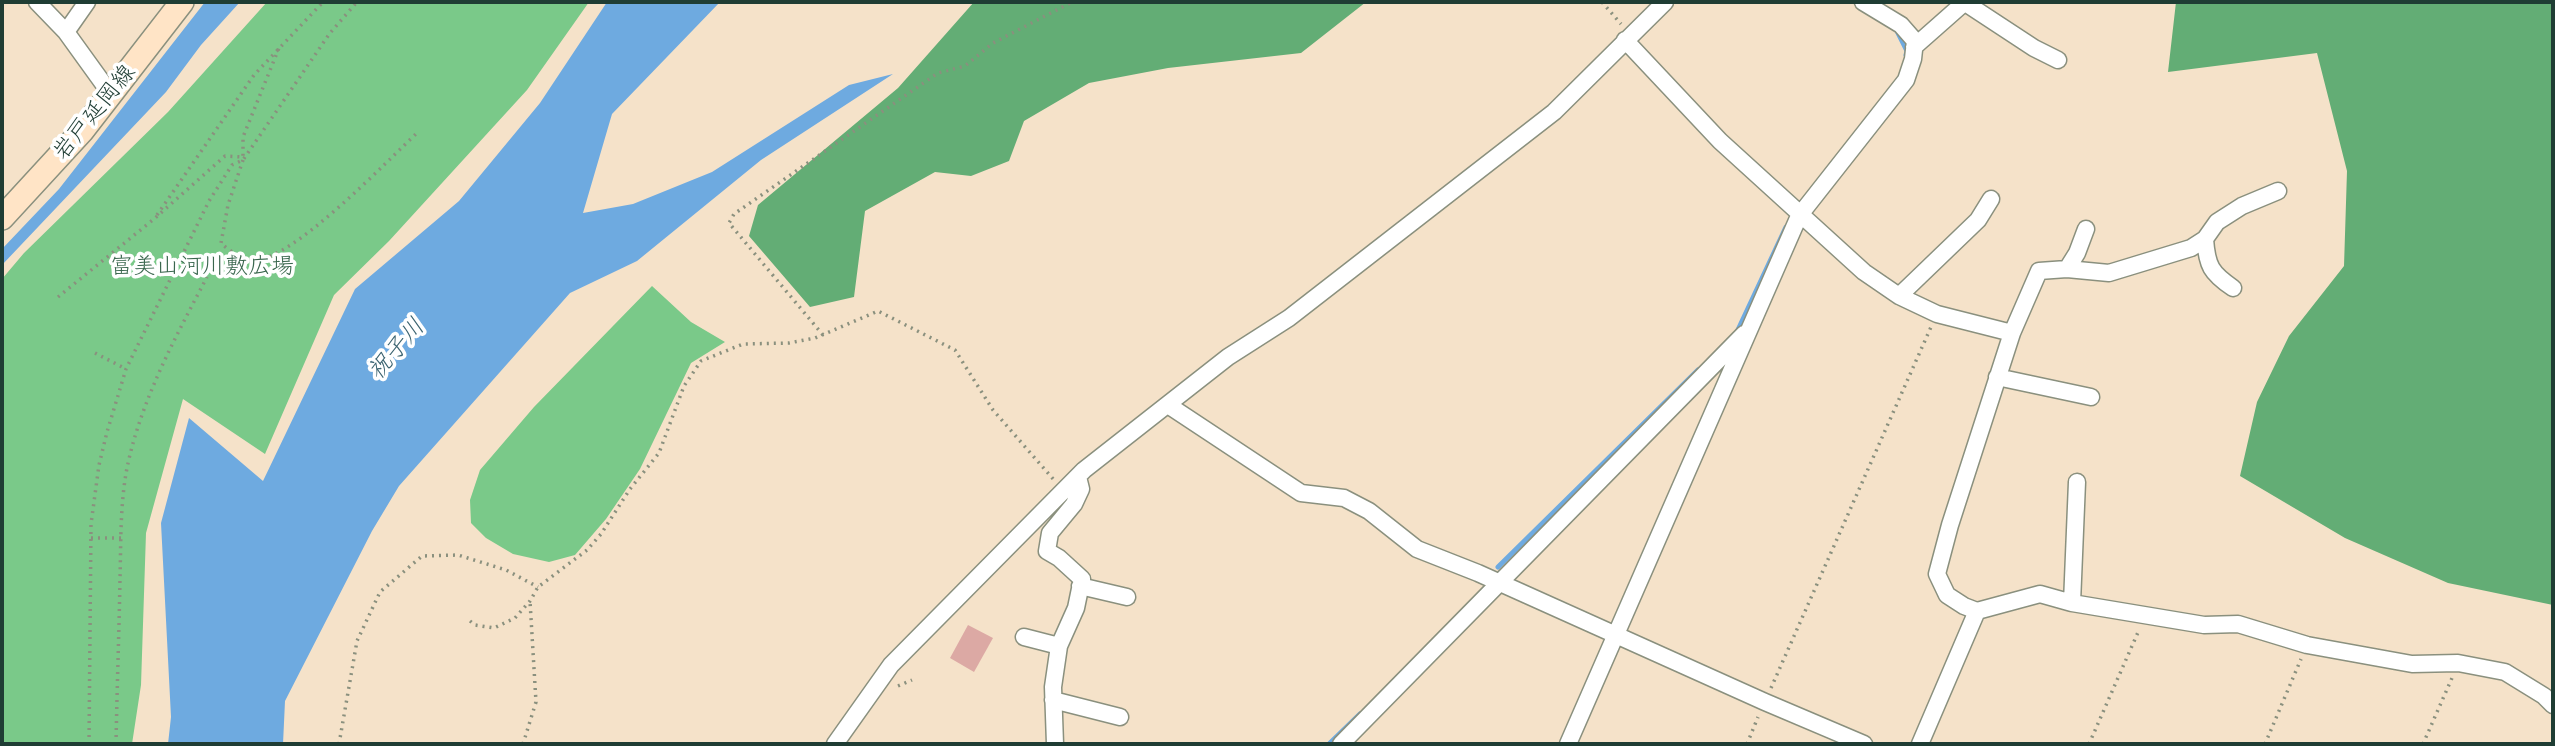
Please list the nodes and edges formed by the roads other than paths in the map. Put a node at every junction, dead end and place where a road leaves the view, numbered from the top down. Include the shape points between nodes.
1 (37, 2) edge
2 (87, 2) edge
3 (182, 2) edge
4 (1665, 2) edge
5 (1964, 2) edge
6 (1870, 6) edge
7 (66, 32) junction
8 (1628, 37) junction
9 (1914, 47) junction
10 (2058, 60) dead end
11 (110, 93) junction
12 (2278, 191) dead end
13 (1991, 199) dead end
14 (1800, 216) junction
15 (2, 218) edge
16 (2086, 229) dead end
17 (2205, 239) junction
18 (2067, 269) junction
19 (2233, 288) dead end
20 (1899, 296) junction
21 (1748, 330) junction
22 (2011, 333) junction
23 (1997, 377) junction
24 (2091, 397) dead end
25 (1168, 405) junction
26 (1078, 477) junction
27 (2077, 482) dead end
28 (1499, 583) junction
29 (1080, 586) junction
30 (1127, 597) dead end
31 (2072, 603) junction
32 (1977, 611) junction
33 (1616, 634) junction
34 (1024, 638) dead end
35 (1059, 646) junction
36 (1054, 700) junction
37 (2553, 705) edge
38 (1120, 717) dead end
39 (835, 744) edge
40 (1055, 744) edge
41 (1340, 744) edge
42 (1568, 744) edge
43 (1864, 744) edge
44 (1920, 744) edge

1 - 7 street
2 - 7 street
3 - 11 main road, 岩戸延岡線
4 - 8 street
5 - 9 street
5 - 10 street
6 - 9 street via 1901,25 1915,41
7 - 11 street
8 - 14 street via 1720,141
8 - 25 street via 1554,112 1289,318 1228,357
9 - 14 street via 1906,80
11 - 15 main road, 岩戸延岡線 via 82,131
12 - 17 street via 2217,222
13 - 20 street via 1978,220
14 - 20 street
14 - 21 street
16 - 18 street
17 - 18 street via 2191,248 2109,273
17 - 19 street via 2207,262
18 - 22 street via 2039,271
20 - 22 street via 1937,314
21 - 28 street
21 - 33 street
22 - 23 street
23 - 24 street
23 - 32 street via 1937,574 1947,595
25 - 26 street
25 - 28 street via 1301,493 1344,498 1369,511 1417,549
26 - 29 street via 1081,489 1050,533 1047,551 1082,579
26 - 39 street via 891,665
27 - 31 street
28 - 33 street
28 - 41 street
29 - 30 street
29 - 35 street
31 - 32 street via 2040,594
31 - 37 street via 2204,625 2238,624 2307,645 2412,664 2458,663 2505,672
32 - 44 street
33 - 42 street
33 - 43 street
34 - 35 street
35 - 36 street
36 - 38 street
36 - 40 street

